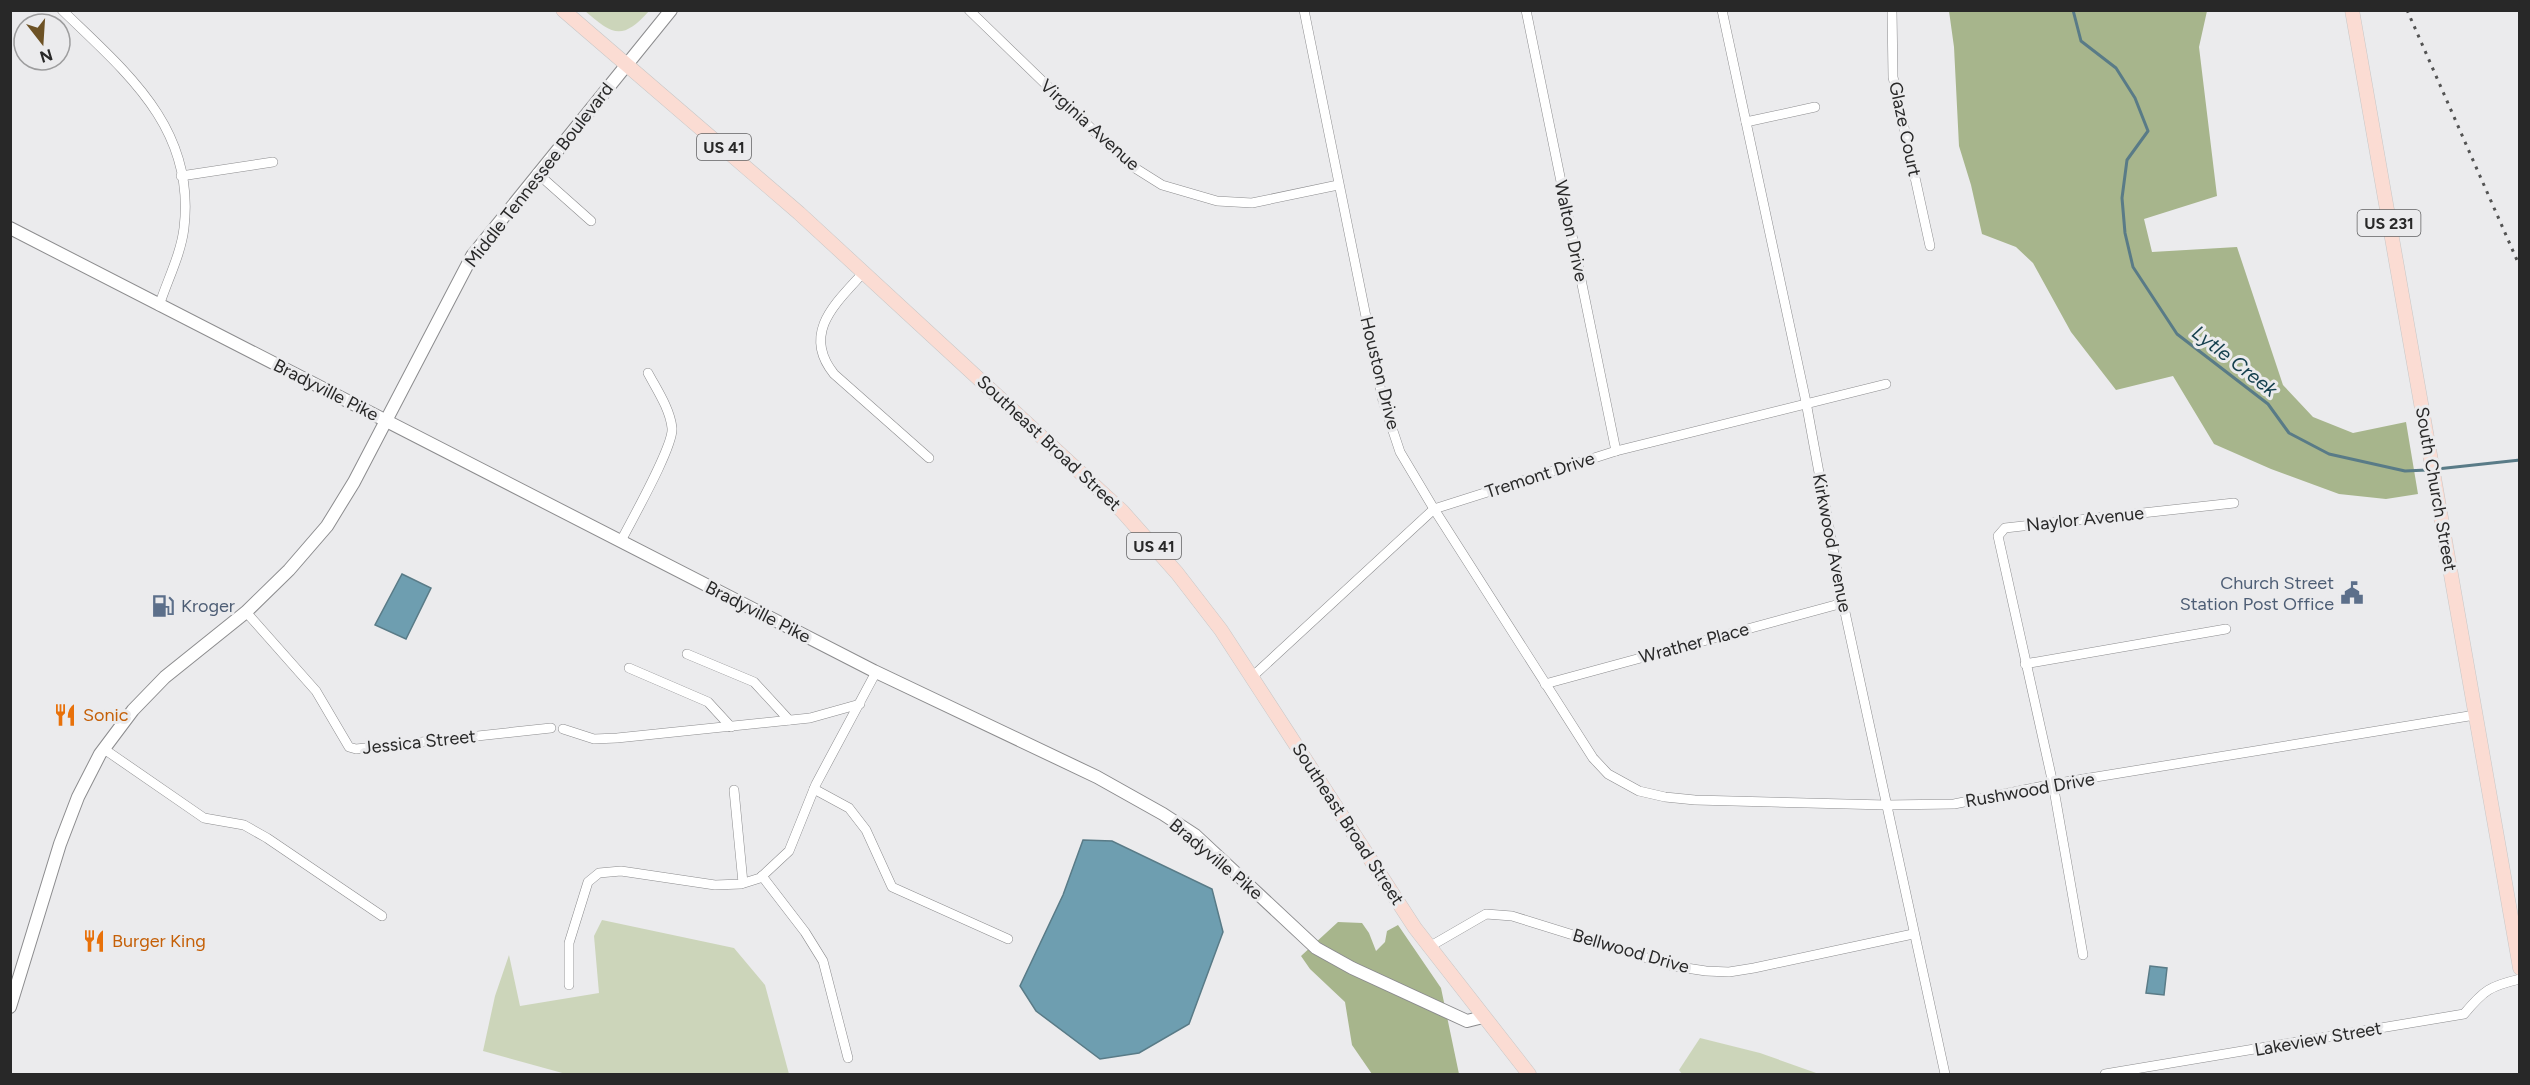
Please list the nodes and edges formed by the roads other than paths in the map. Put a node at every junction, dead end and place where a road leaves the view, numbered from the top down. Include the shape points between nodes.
1 (62, 10) edge
2 (563, 10) edge
3 (671, 10) edge
4 (969, 10) edge
5 (1304, 10) edge
6 (1526, 10) edge
7 (1722, 10) edge
8 (1892, 10) edge
9 (2352, 10) edge
10 (627, 64) junction
11 (1815, 107) dead end
12 (1746, 123) junction
13 (273, 162) dead end
14 (537, 173) junction
15 (181, 176) junction
16 (1338, 185) junction
17 (591, 221) dead end
18 (10, 228) edge
19 (1930, 246) dead end
20 (863, 273) junction
21 (159, 306) junction
22 (648, 373) dead end
23 (1886, 384) dead end
24 (1806, 402) junction
25 (386, 420) junction
26 (1616, 451) junction
27 (929, 458) dead end
28 (2234, 503) dead end
29 (1434, 509) junction
30 (621, 541) junction
31 (1843, 603) junction
32 (246, 612) junction
33 (2226, 629) dead end
34 (687, 654) dead end
35 (2025, 664) junction
36 (629, 668) dead end
37 (876, 672) junction
38 (1252, 677) junction
39 (1545, 684) junction
40 (860, 704) junction
41 (2475, 715) junction
42 (789, 720) junction
43 (731, 727) junction
44 (551, 728) dead end
45 (563, 729) dead end
46 (104, 749) junction
47 (1593, 758) joint
48 (2053, 784) junction
49 (814, 789) junction
50 (734, 790) dead end
51 (1886, 805) junction
52 (762, 876) junction
53 (743, 883) junction
54 (382, 916) dead end
55 (1913, 934) junction
56 (1008, 939) dead end
57 (1429, 947) junction
58 (2083, 955) dead end
59 (2520, 968) edge
60 (2520, 979) edge
61 (569, 985) dead end
62 (10, 1007) edge
63 (1483, 1017) junction
64 (848, 1058) dead end
65 (1529, 1074) edge
66 (1945, 1074) edge
67 (2105, 1074) edge

1 - 15 street via 137,83 168,131
2 - 10 main road, Southeast Broad Street / US 41
3 - 10 main road, Middle Tennessee Boulevard
4 - 16 street, Virginia Avenue via 1127,163 1161,185 1216,201 1252,203
5 - 16 street, Houston Drive
6 - 26 street, Walton Drive
7 - 12 street, Kirkwood Avenue
8 - 19 street, Glaze Court via 1893,77
9 - 41 main road, South Church Street / US 231
10 - 14 main road, Middle Tennessee Boulevard
10 - 20 main road, Southeast Broad Street / US 41
11 - 12 street
12 - 24 street, Kirkwood Avenue
13 - 15 street
14 - 17 street
14 - 25 main road, Middle Tennessee Boulevard via 471,256
15 - 21 street via 184,229
16 - 29 street, Houston Drive via 1383,401 1400,452
18 - 21 main road, Bradyville Pike
20 - 27 street via 827,313 820,346 824,362
20 - 38 main road, Southeast Broad Street / US 41 via 1122,511 1177,573
21 - 25 main road, Bradyville Pike
22 - 30 street via 673,430 659,467
23 - 24 street, Tremont Drive
24 - 26 street, Tremont Drive
24 - 31 street, Kirkwood Avenue
25 - 30 main road, Bradyville Pike
25 - 32 main road, Middle Tennessee Boulevard via 327,526
26 - 29 street, Tremont Drive
28 - 35 street, Naylor Avenue via 2005,528 1998,536
29 - 38 street, Tremont Drive
29 - 39 street, Houston Drive
30 - 37 main road, Bradyville Pike
31 - 39 street, Wrather Place
31 - 51 street, Kirkwood Avenue
32 - 44 street, Jessica Street via 316,691 349,747
32 - 46 main road, Middle Tennessee Boulevard via 165,677 133,710
33 - 35 street
34 - 42 street via 754,682
35 - 48 street, Naylor Avenue
36 - 43 street via 708,702
37 - 40 street
37 - 63 main road, Bradyville Pike via 1097,777 1163,814 1202,841 1316,948 1467,1021
38 - 57 main road, Southeast Broad Street / US 41
39 - 47 street, Houston Drive
40 - 42 street
40 - 49 street
41 - 48 street, Rushwood Drive
41 - 59 main road, South Church Street / US 231
42 - 43 street
43 - 45 street via 594,739
46 - 54 street via 204,818 244,825
46 - 62 main road, Middle Tennessee Boulevard via 78,797 60,844
47 - 51 street, Rushwood Drive via 1618,780 1639,791 1665,797
48 - 51 street, Rushwood Drive via 1954,804
48 - 58 street, Naylor Avenue
49 - 52 street via 789,851
49 - 56 street via 849,808 866,830 892,887
50 - 53 street
51 - 55 street, Kirkwood Avenue
52 - 53 street
52 - 64 street via 823,961
53 - 61 street via 715,885 621,871 599,873 588,882 569,943
55 - 57 street, Bellwood Drive via 1728,972 1673,966 1512,916 1486,914
55 - 66 street, Kirkwood Avenue
57 - 63 main road, Southeast Broad Street / US 41
60 - 67 street, Lakeview Street via 2493,985 2464,1014
63 - 65 main road, Southeast Broad Street / US 41

